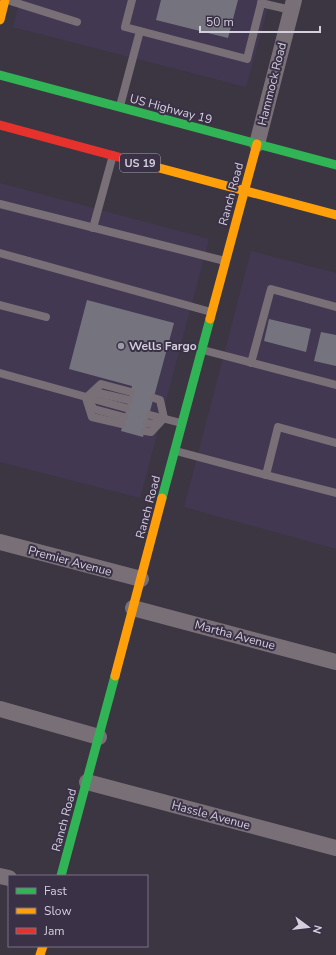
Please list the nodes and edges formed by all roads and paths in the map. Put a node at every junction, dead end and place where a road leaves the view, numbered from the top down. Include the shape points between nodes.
1 (6, 0) edge
2 (132, 0) edge
3 (262, 1) edge
4 (293, 5) edge
5 (0, 20) edge
6 (77, 22) dead end
7 (140, 30) junction
8 (0, 75) edge
9 (119, 107) junction
10 (2, 128) edge
11 (257, 144) junction
12 (112, 155) junction
13 (336, 165) edge
14 (244, 191) junction
15 (0, 204) edge
16 (336, 215) edge
17 (93, 228) junction
18 (0, 253) edge
19 (225, 262) junction
20 (0, 305) edge
21 (336, 307) edge
22 (212, 312) junction
23 (46, 317) dead end
24 (202, 350) junction
25 (251, 363) junction
26 (0, 373) edge
27 (336, 385) edge
28 (86, 398) junction
29 (153, 402) dead end
30 (126, 408) junction
31 (150, 415) dead end
32 (164, 418) junction
33 (182, 423) junction
34 (146, 427) dead end
35 (336, 443) edge
36 (175, 450) junction
37 (266, 475) junction
38 (336, 493) edge
39 (0, 542) edge
40 (141, 579) junction
41 (133, 608) junction
42 (336, 662) edge
43 (0, 709) edge
44 (99, 737) junction
45 (87, 782) junction
46 (336, 848) edge
47 (61, 875) edge

1 - 5 main road
1 - 6 lane
2 - 7 lane via 125,26
3 - 4 lane
3 - 7 lane via 247,59
4 - 11 street, Hammock Road
7 - 9 lane
8 - 9 main road, US Highway 19
9 - 11 main road, US Highway 19
10 - 12 main road, US 19
11 - 13 main road, US Highway 19
11 - 14 main road, Ranch Road
12 - 14 main road, US 19
12 - 17 lane
14 - 16 main road, US 19
14 - 19 main road, Ranch Road
15 - 17 lane
17 - 19 lane
18 - 22 lane
19 - 22 main road, Ranch Road
20 - 23 lane
21 - 25 lane via 271,289
22 - 24 main road, Ranch Road
24 - 25 lane
24 - 33 main road, Ranch Road
25 - 27 lane
26 - 28 lane
28 - 30 lane
28 - 30 lane via 92,417
28 - 30 lane via 101,384
29 - 32 lane via 160,400
31 - 32 lane
32 - 33 lane
32 - 34 lane
33 - 36 main road, Ranch Road
35 - 37 lane via 278,427
36 - 37 lane
36 - 40 main road, Ranch Road
37 - 38 lane
39 - 40 street, Premier Avenue
40 - 41 main road, Ranch Road
41 - 42 street, Martha Avenue
41 - 44 main road, Ranch Road
43 - 44 street
44 - 45 main road, Ranch Road
45 - 46 street, Hassle Avenue
45 - 47 main road, Ranch Road

